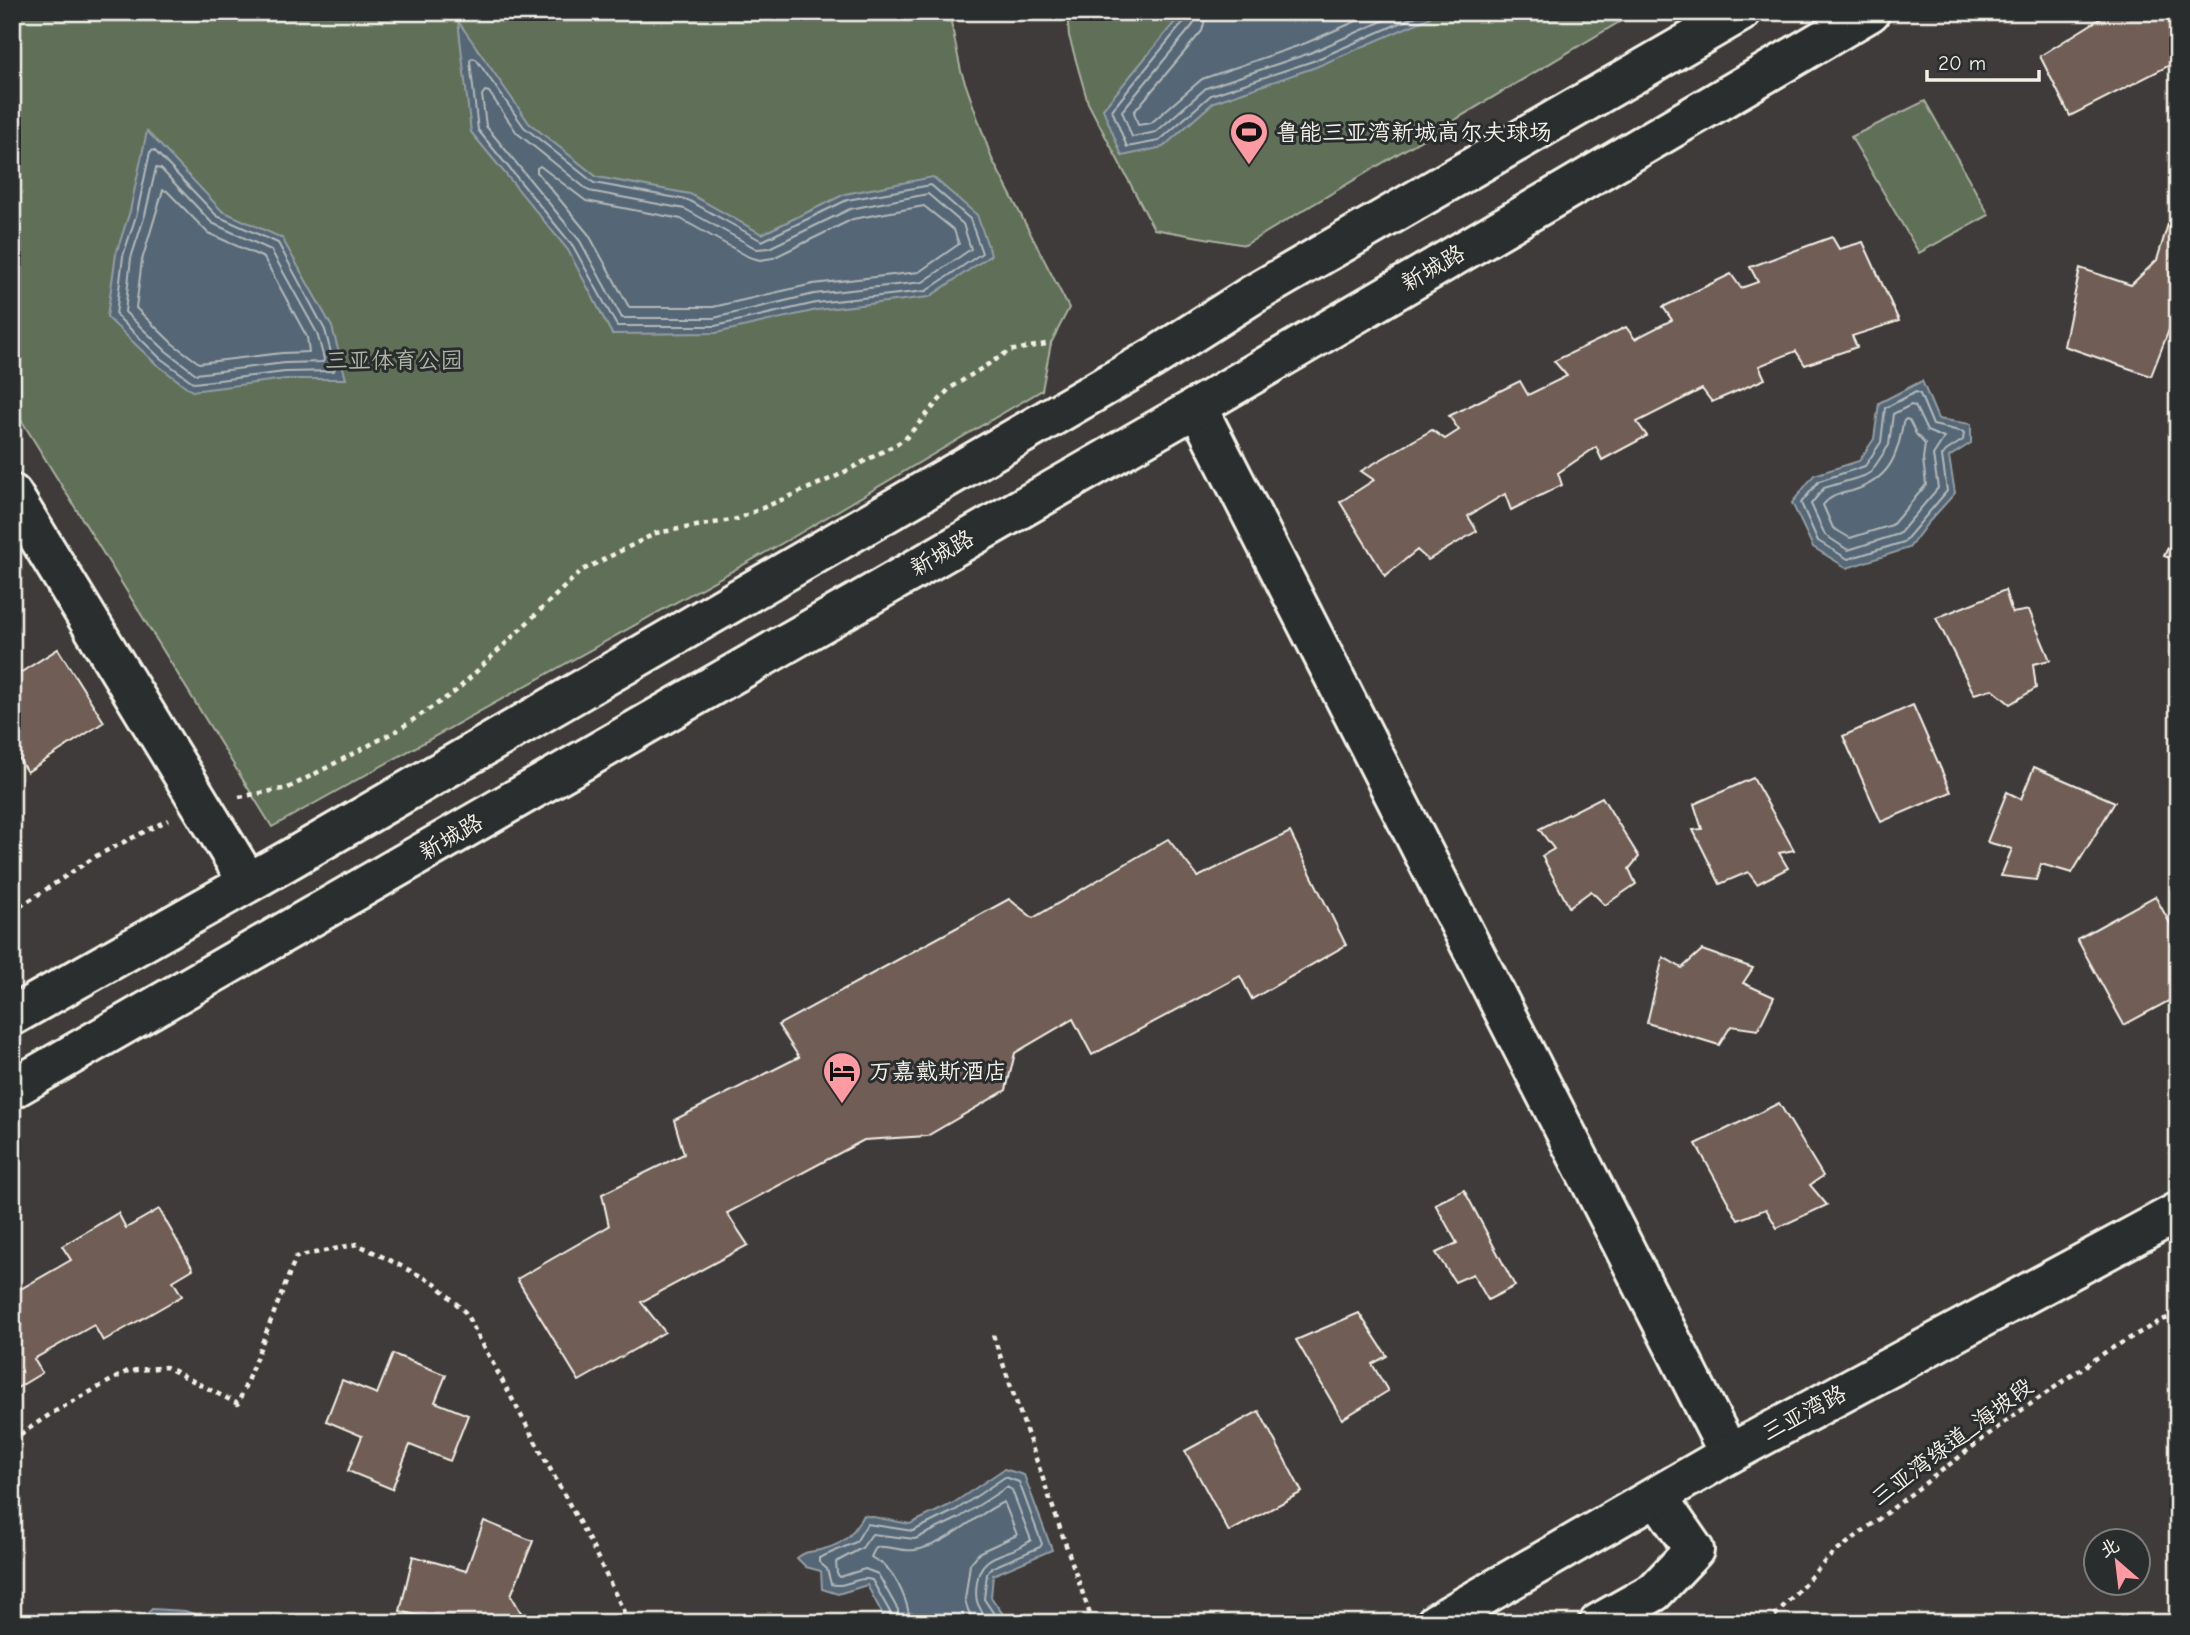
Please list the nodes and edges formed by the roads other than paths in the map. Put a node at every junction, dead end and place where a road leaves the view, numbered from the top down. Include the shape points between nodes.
1 (1741, 12) edge
2 (1870, 12) edge
3 (1197, 407) junction
4 (13, 498) edge
5 (248, 882) junction
6 (12, 1016) edge
7 (12, 1089) edge
8 (2178, 1212) edge
9 (1729, 1454) junction
10 (1657, 1496) junction
11 (1436, 1623) edge
12 (1599, 1623) edge

1 - 5 main road
2 - 3 main road, 新城路
3 - 7 main road, 新城路
3 - 9 main road
4 - 5 main road
5 - 6 main road
8 - 9 main road, 三亚湾路
9 - 10 main road, 三亚湾路
10 - 11 main road, 三亚湾路
10 - 12 main road via 1694,1550 1654,1592

